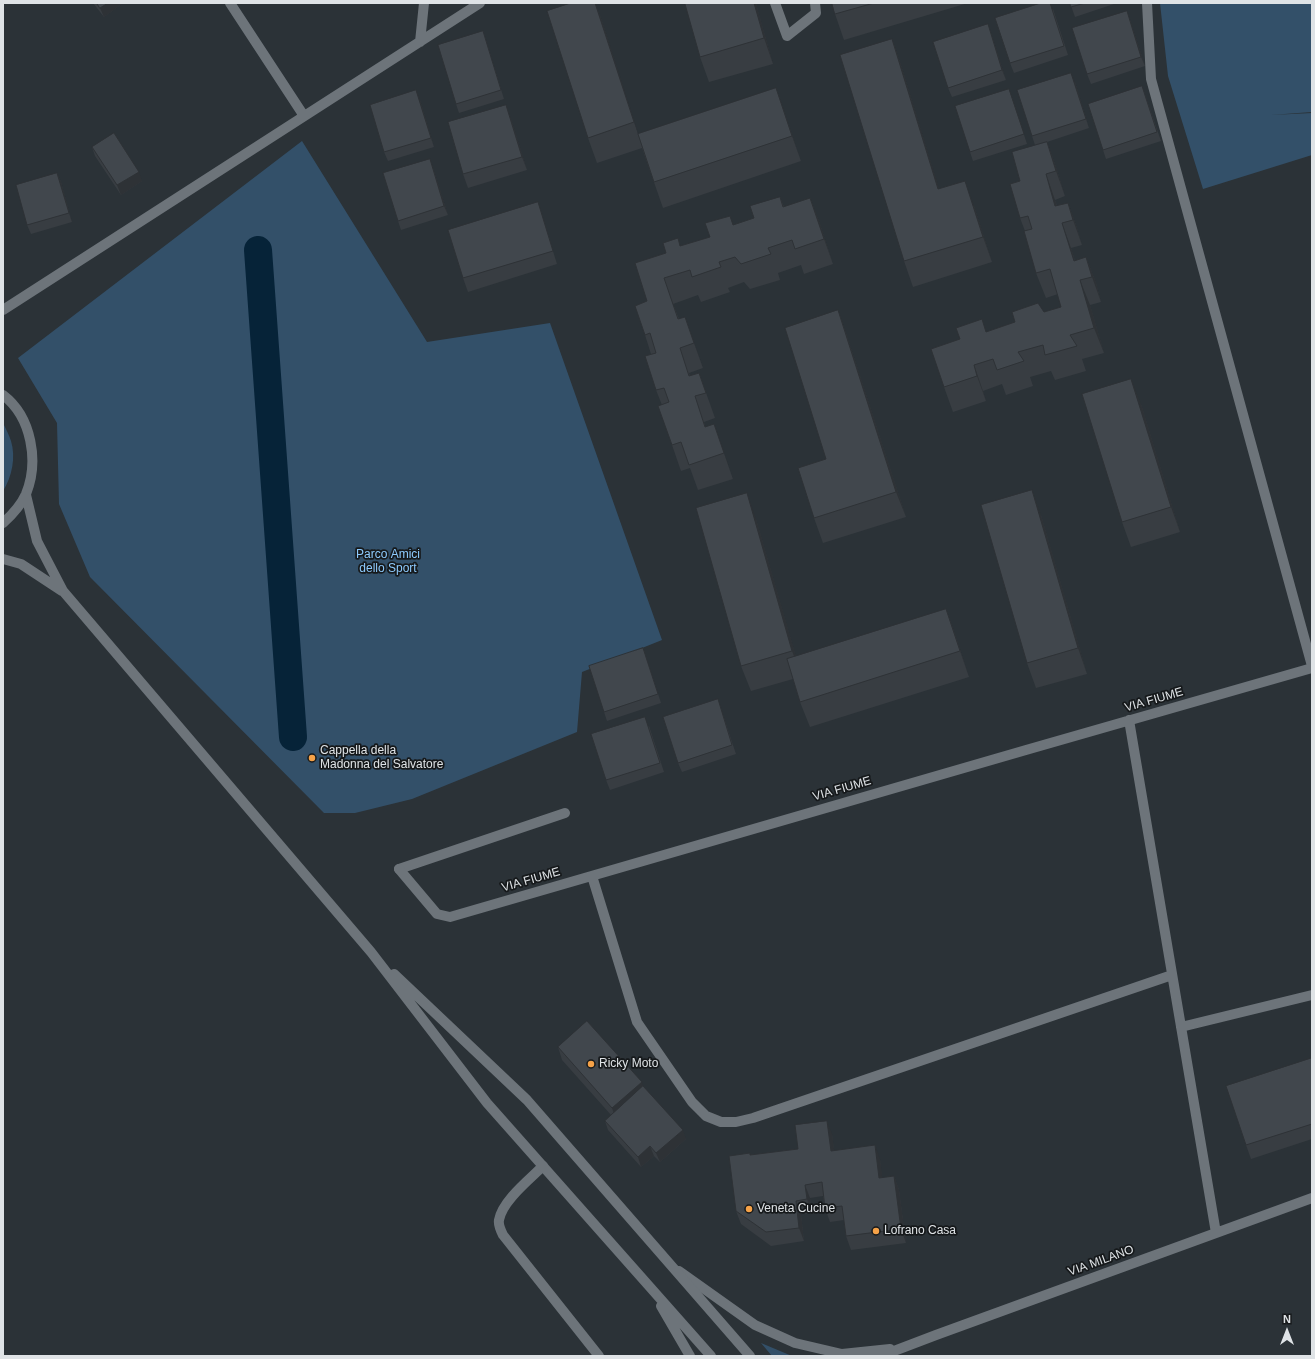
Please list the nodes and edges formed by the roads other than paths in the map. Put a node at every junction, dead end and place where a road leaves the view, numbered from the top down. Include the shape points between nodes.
1 (230, 3) edge
2 (424, 3) edge
3 (480, 3) edge
4 (775, 3) edge
5 (815, 3) edge
6 (1147, 3) edge
7 (420, 42) junction
8 (304, 116) junction
9 (3, 310) edge
10 (3, 395) edge
11 (26, 494) junction
12 (3, 523) edge
13 (3, 559) edge
14 (62, 591) junction
15 (1312, 667) edge
16 (1129, 720) junction
17 (565, 813) dead end
18 (592, 876) junction
19 (371, 952) junction
20 (1172, 975) junction
21 (1312, 995) edge
22 (1181, 1027) junction
23 (543, 1166) junction
24 (1312, 1198) edge
25 (1216, 1233) junction
26 (671, 1266) junction
27 (651, 1287) junction
28 (898, 1349) junction
29 (599, 1356) edge
30 (690, 1356) edge
31 (711, 1356) edge
32 (750, 1356) edge
33 (881, 1356) edge

1 - 8 street
2 - 7 street
3 - 7 street
4 - 5 street via 786,36 816,13
6 - 15 street via 1150,79
7 - 8 street
8 - 9 street
10 - 11 street via 24,420 32,444 33,470
11 - 12 street via 13,514
11 - 14 street via 37,541
13 - 14 street via 21,564
14 - 19 street
15 - 16 street, VIA FIUME
16 - 18 street, VIA FIUME
16 - 20 street
17 - 18 street, VIA FIUME via 399,870 436,914 450,917
18 - 20 street via 638,1022 692,1102 706,1116 721,1122 753,1118
19 - 23 street via 487,1103
19 - 26 street via 526,1100
20 - 22 street
21 - 22 street
22 - 25 street
23 - 27 street
23 - 29 street via 511,1198 498,1221 503,1236
24 - 25 street, VIA MILANO
25 - 28 street, VIA MILANO
26 - 28 street via 755,1325 795,1343 842,1354
26 - 32 street
27 - 30 street
27 - 31 street
28 - 33 street

